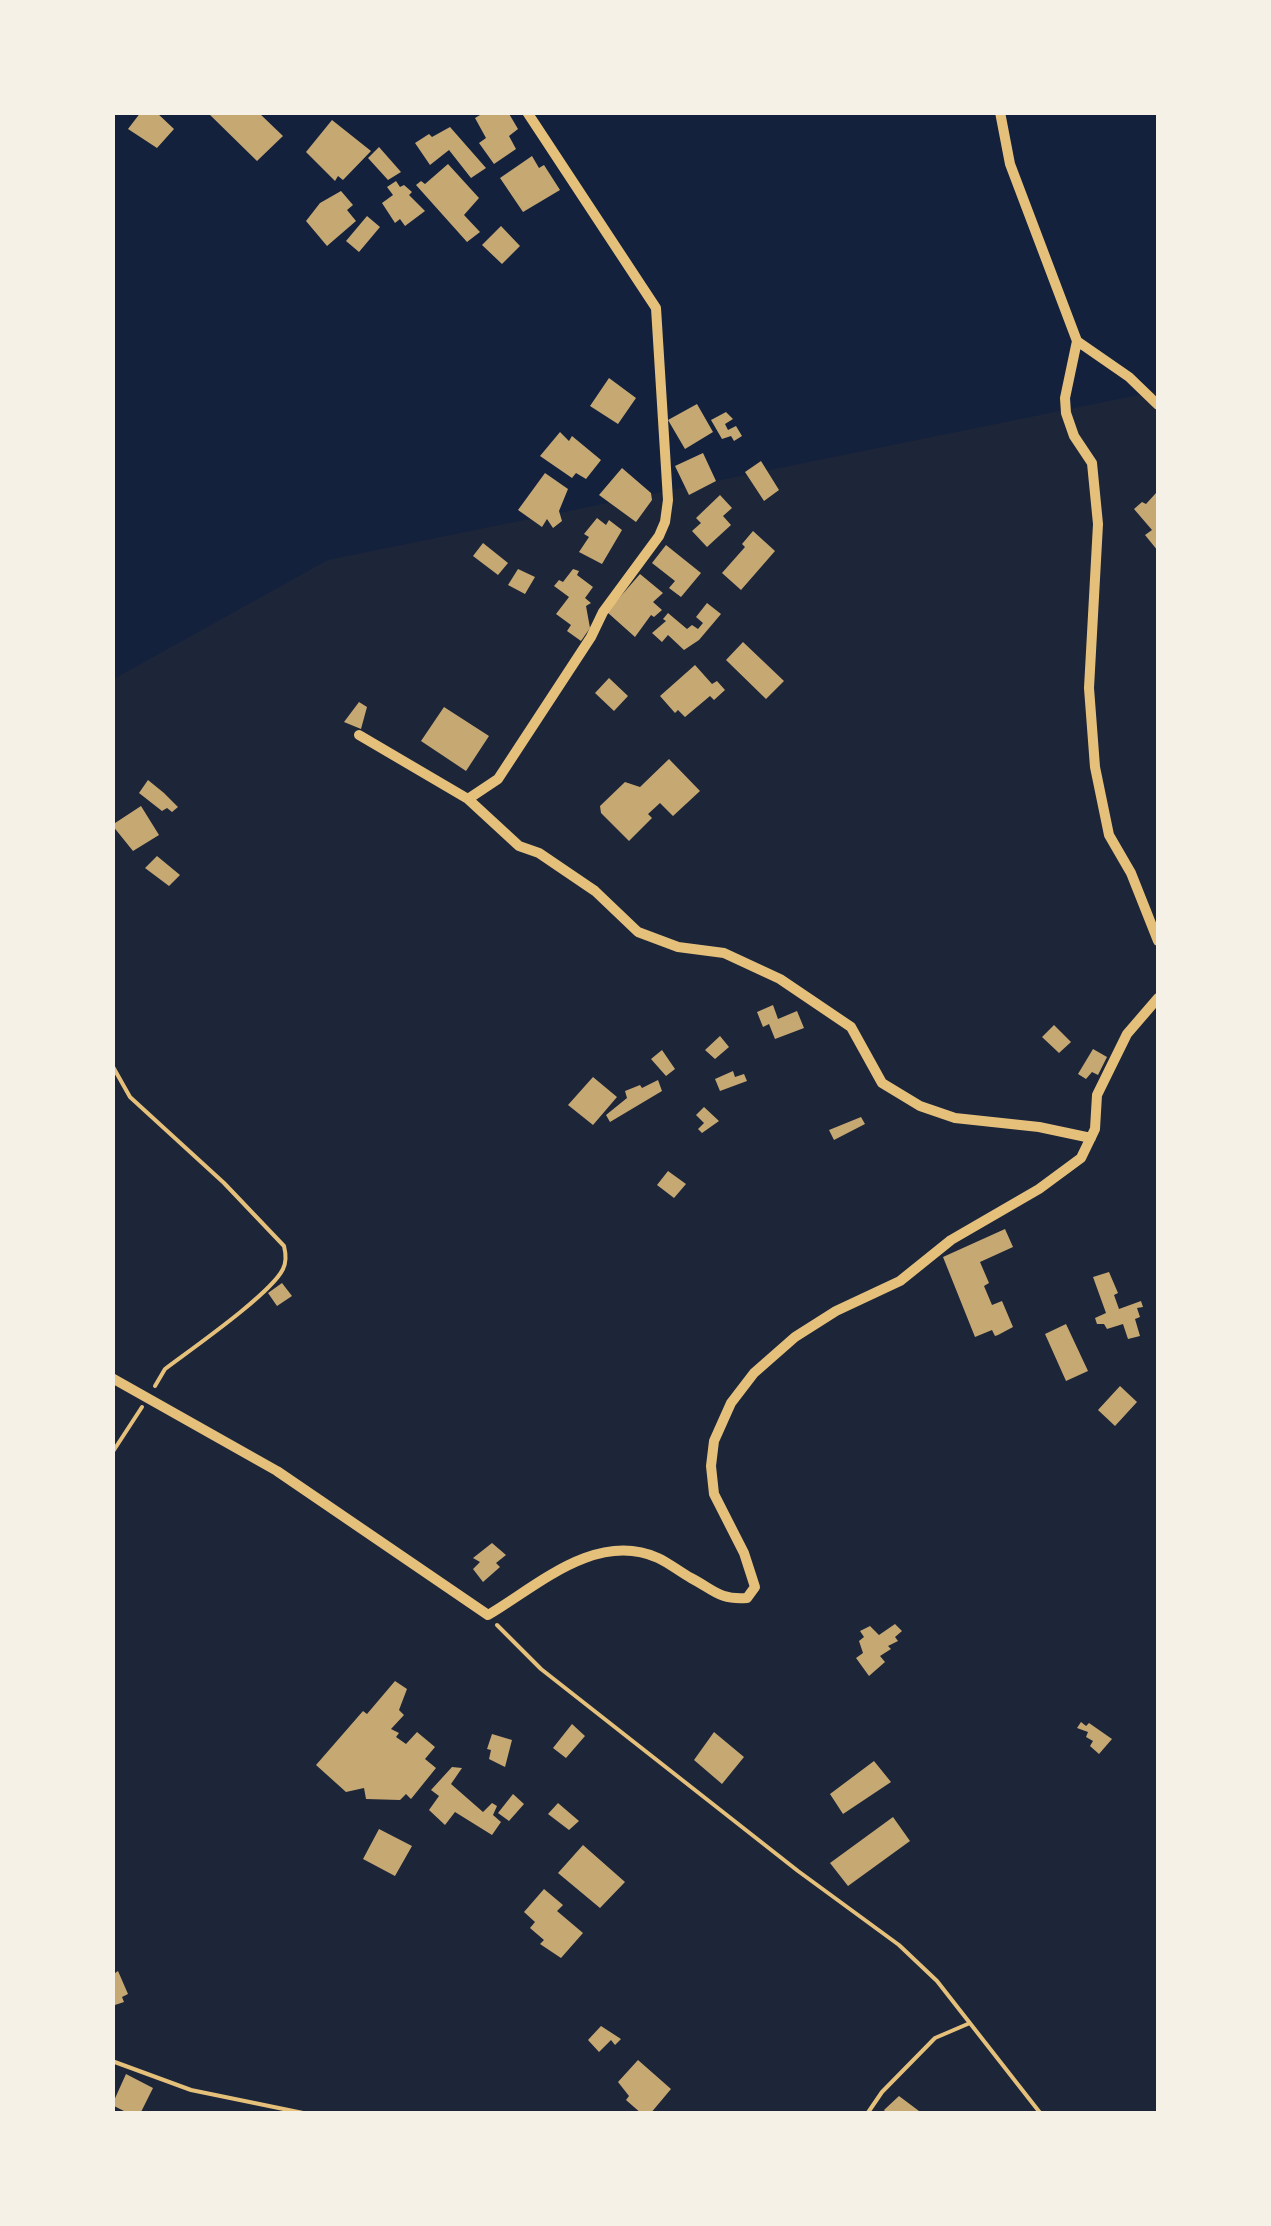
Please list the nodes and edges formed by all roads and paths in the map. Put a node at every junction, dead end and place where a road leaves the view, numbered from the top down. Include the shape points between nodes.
1 (528, 112) edge
2 (1000, 112) edge
3 (1076, 341) junction
4 (1158, 404) edge
5 (359, 736) dead end
6 (468, 799) junction
7 (1158, 942) edge
8 (1158, 998) edge
9 (112, 1065) edge
10 (1091, 1138) junction
11 (112, 1378) edge
12 (149, 1397) junction
13 (112, 1453) edge
14 (488, 1616) junction
15 (970, 2023) junction
16 (112, 2060) edge
17 (308, 2114) edge
18 (867, 2114) edge
19 (1042, 2114) edge

1 - 6 street via 656,308 668,500 659,536 498,780
2 - 3 street via 1010,164
3 - 4 street
3 - 7 street via 1066,414 1092,464 1098,524 1089,688 1095,767 1109,834
5 - 6 street
6 - 10 street via 520,846 584,883 638,932 678,947 724,952 780,979 852,1027 882,1083 920,1106 955,1118
8 - 10 street via 1126,1034 1098,1095
9 - 12 path via 130,1097 224,1182 287,1255 283,1271 165,1369
10 - 14 street via 1080,1158 1039,1189 951,1240 900,1281 809,1328 754,1373 722,1421 710,1466 714,1494 752,1572 755,1586 747,1598 727,1600 656,1557 619,1552 563,1566
11 - 12 street
12 - 13 path
12 - 14 street via 277,1471
14 - 15 path via 541,1669 899,1944
15 - 18 path via 936,2038
15 - 19 path
16 - 17 path via 192,2090

